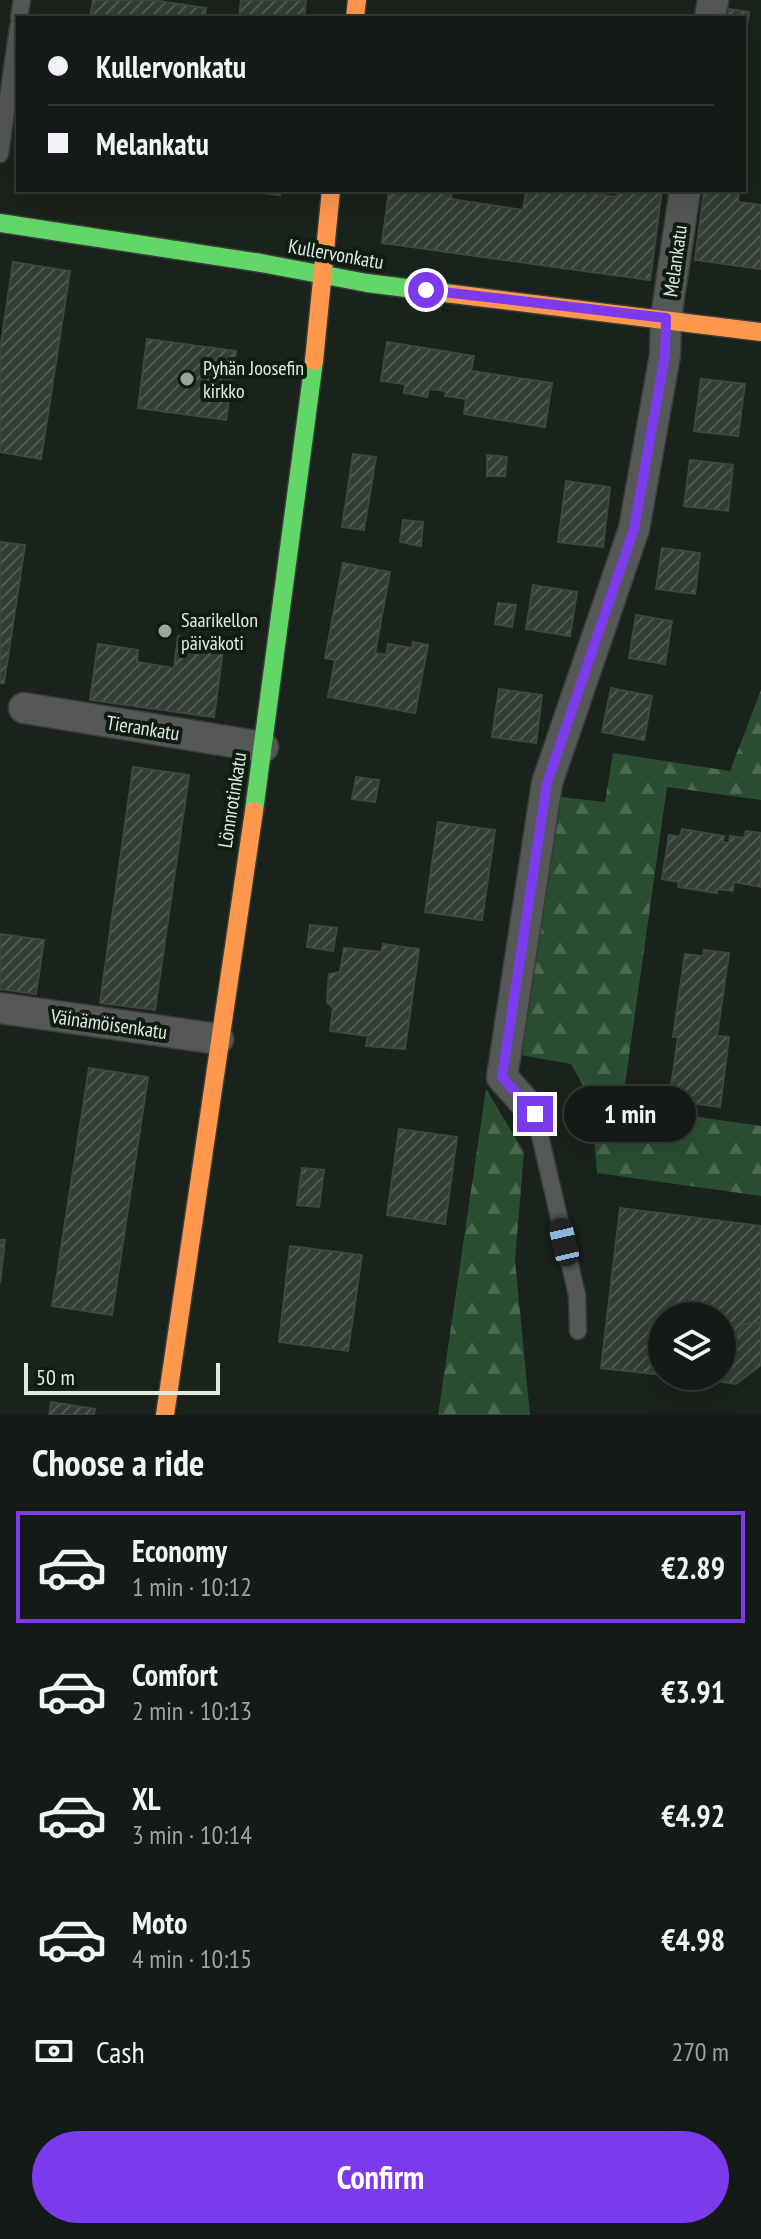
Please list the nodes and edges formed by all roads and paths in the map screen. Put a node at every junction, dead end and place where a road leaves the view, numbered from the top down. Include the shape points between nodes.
1 (16, 41) edge
2 (0, 154) edge
3 (331, 192) edge
4 (685, 192) edge
5 (0, 223) edge
6 (324, 275) junction
7 (666, 318) junction
8 (761, 332) edge
9 (24, 708) dead end
10 (263, 747) junction
11 (0, 1008) edge
12 (218, 1039) junction
13 (535, 1114) joint
14 (578, 1331) dead end
15 (165, 1415) edge

1 - 2 lane
3 - 6 street, Lönnrotinkatu
4 - 7 street, Melankatu
5 - 6 street, Kullervonkatu
6 - 7 street, Kullervonkatu
6 - 10 street, Lönnrotinkatu
7 - 8 street, Kullervonkatu
7 - 13 street, Melankatu via 665,355 634,529 547,783 502,1077
9 - 10 street, Tierankatu
10 - 12 street, Lönnrotinkatu
11 - 12 street, Väinämöisenkatu
12 - 15 street, Lönnrotinkatu
13 - 14 lane via 577,1295

